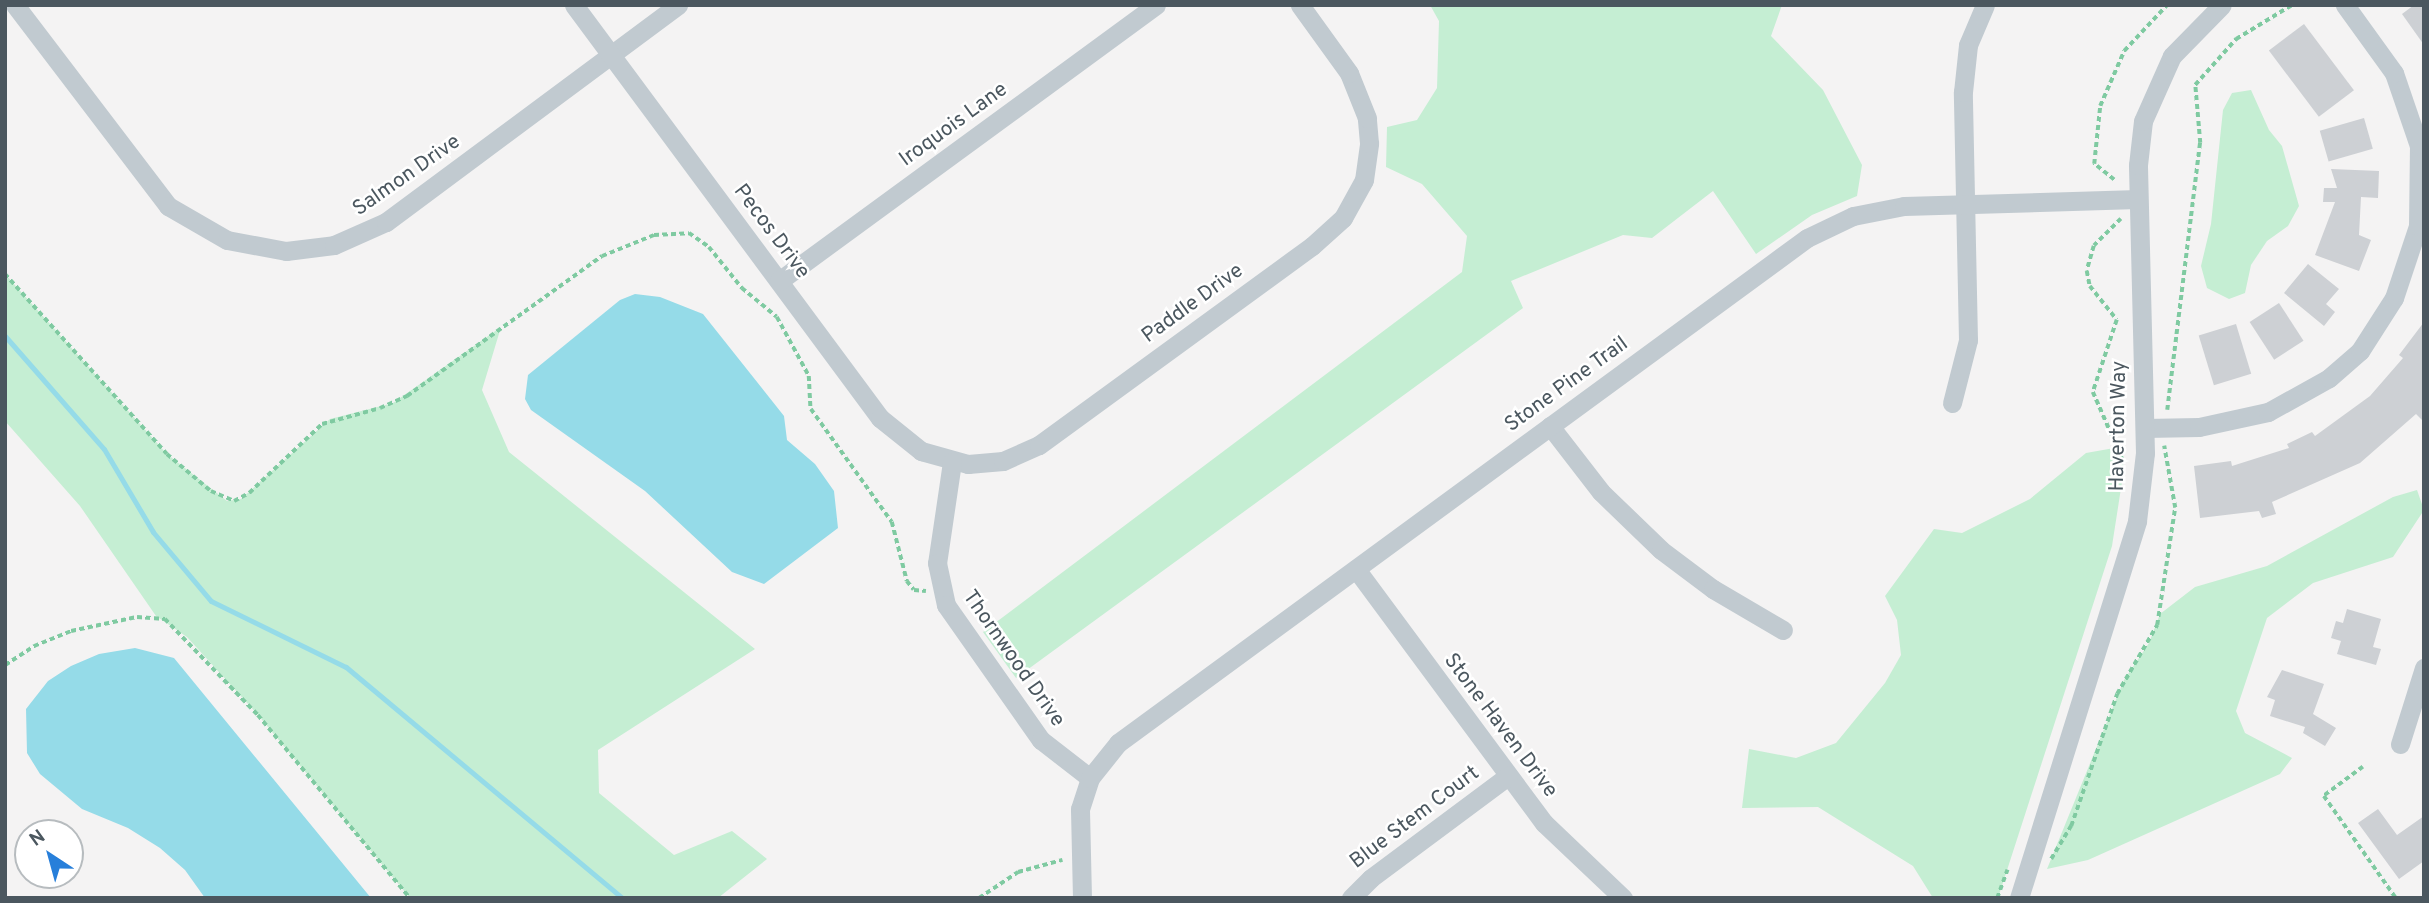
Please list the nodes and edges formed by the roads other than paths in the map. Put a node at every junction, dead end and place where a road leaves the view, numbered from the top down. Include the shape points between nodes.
1 (15, 5) edge
2 (574, 5) edge
3 (678, 5) edge
4 (1156, 5) edge
5 (1300, 5) edge
6 (1985, 5) edge
7 (2222, 5) edge
8 (2345, 5) edge
9 (612, 55) junction
10 (2423, 197) edge
11 (2130, 200) junction
12 (1966, 204) junction
13 (779, 281) junction
14 (1952, 403) dead end
15 (1550, 426) junction
16 (2145, 428) junction
17 (952, 463) junction
18 (1356, 569) junction
19 (1783, 629) dead end
20 (2424, 668) edge
21 (2400, 744) dead end
22 (1508, 776) junction
23 (1090, 778) junction
24 (1082, 898) edge
25 (1351, 898) edge
26 (1623, 898) edge
27 (2019, 898) edge

1 - 9 street, Salmon Drive via 168,206 212,234 269,250 320,248 369,232
2 - 9 street, Pecos Drive
3 - 9 street, Salmon Drive
4 - 13 street, Iroquois Lane
5 - 17 street, Paddle Drive via 1362,99 1369,128 1366,167 1354,201 1335,227 1039,445 1003,461
6 - 12 street via 1965,64
7 - 11 street, Haverton Way via 2180,45 2156,86 2140,138
8 - 10 street via 2394,73 2419,146
9 - 13 street, Pecos Drive
10 - 16 street via 2412,248 2394,298 2360,351 2329,378 2268,412 2224,423
11 - 12 street, Stone Pine Trail
11 - 16 street, Haverton Way
12 - 14 street via 1968,340
12 - 15 street, Stone Pine Trail via 1883,209 1825,228
13 - 17 street, Pecos Drive via 890,429 920,451
15 - 18 street, Stone Pine Trail
15 - 19 street via 1601,492 1661,551 1713,589
16 - 27 street, Haverton Way via 2143,489 2131,548
17 - 23 street, Thornwood Drive via 937,544 940,588 959,629 1041,740
18 - 22 street, Stone Haven Drive
18 - 23 street, Stone Pine Trail via 1118,743
20 - 21 street
22 - 25 street, Blue Stem Court via 1371,878
22 - 26 street, Stone Haven Drive via 1572,853
23 - 24 street via 1077,827

